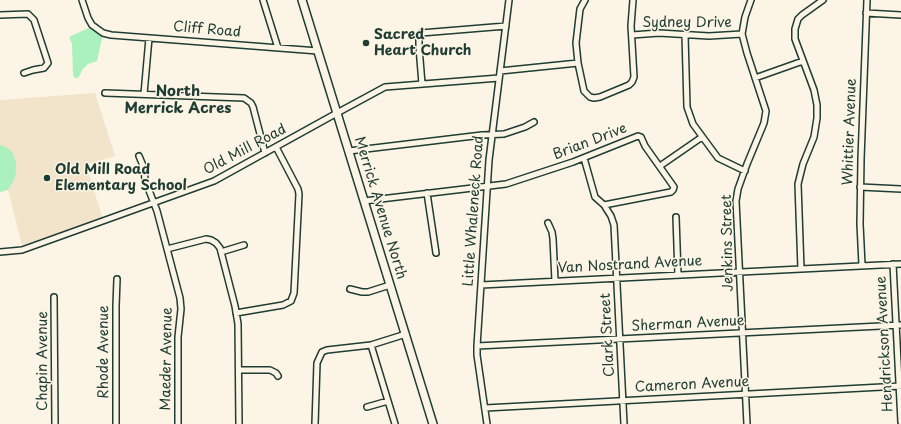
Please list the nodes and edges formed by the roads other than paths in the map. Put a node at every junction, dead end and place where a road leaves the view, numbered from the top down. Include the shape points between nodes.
1 (82, 0) edge
2 (263, 0) edge
3 (302, 0) edge
4 (509, 0) edge
5 (585, 0) edge
6 (633, 0) edge
7 (751, 0) edge
8 (823, 0) edge
9 (867, 0) edge
10 (866, 13) junction
11 (0, 15) edge
12 (901, 15) edge
13 (506, 26) junction
14 (742, 34) junction
15 (632, 35) junction
16 (685, 35) junction
17 (149, 38) junction
18 (278, 48) junction
19 (318, 51) junction
20 (803, 61) junction
21 (578, 63) junction
22 (500, 71) junction
23 (24, 73) dead end
24 (499, 78) junction
25 (755, 78) junction
26 (422, 84) junction
27 (105, 93) dead end
28 (144, 94) junction
29 (337, 112) junction
30 (534, 122) dead end
31 (492, 134) junction
32 (702, 137) junction
33 (276, 147) junction
34 (349, 152) junction
35 (265, 153) junction
36 (139, 156) dead end
37 (584, 158) junction
38 (660, 166) junction
39 (745, 171) junction
40 (487, 186) junction
41 (860, 187) junction
42 (901, 189) edge
43 (427, 193) junction
44 (364, 201) junction
45 (154, 203) junction
46 (604, 205) junction
47 (676, 217) dead end
48 (548, 223) dead end
49 (244, 244) dead end
50 (167, 249) junction
51 (0, 252) edge
52 (221, 252) junction
53 (436, 253) dead end
54 (893, 264) junction
55 (901, 264) edge
56 (862, 266) junction
57 (801, 269) junction
58 (740, 272) junction
59 (678, 275) junction
60 (617, 278) junction
61 (117, 279) dead end
62 (555, 281) junction
63 (390, 285) junction
64 (481, 285) junction
65 (350, 289) dead end
66 (54, 297) dead end
67 (236, 313) junction
68 (899, 325) edge
69 (743, 333) junction
70 (406, 334) junction
71 (620, 340) junction
72 (371, 345) junction
73 (477, 346) junction
74 (239, 370) junction
75 (278, 376) dead end
76 (900, 387) edge
77 (746, 394) junction
78 (388, 401) junction
79 (623, 401) junction
80 (367, 407) dead end
81 (485, 408) junction
82 (901, 422) edge
83 (55, 424) edge
84 (116, 424) edge
85 (178, 424) edge
86 (239, 424) edge
87 (315, 424) edge
88 (395, 424) edge
89 (433, 424) edge
90 (487, 424) edge
91 (624, 424) edge
92 (747, 424) edge

1 - 17 street, Cliff Road via 88,18 102,33
2 - 18 street
3 - 19 main road, Merrick Avenue North
4 - 13 street, Little Whaleneck Road
5 - 21 street via 580,9 576,43
6 - 15 street
7 - 14 street, Jenkins Street
8 - 20 street via 798,19 795,39
9 - 10 street, Whittier Avenue
10 - 12 street
10 - 41 street, Whittier Avenue
11 - 23 street via 28,14 34,20 48,63 44,68
13 - 22 street, Little Whaleneck Road
13 - 26 street via 421,33 419,47
14 - 16 street, Sydney Drive
14 - 25 street, Jenkins Street
15 - 16 street, Sydney Drive
15 - 21 street via 634,77 629,85 600,97 590,97 584,91
16 - 32 street via 687,107 693,124
17 - 18 street, Cliff Road
17 - 28 street
18 - 19 street, Cliff Road
19 - 29 main road, Merrick Avenue North
20 - 25 street
20 - 57 street via 814,90 817,118 814,137 798,184
21 - 22 street
22 - 24 street, Little Whaleneck Road
24 - 26 street, Old Mill Road
24 - 31 street, Little Whaleneck Road
25 - 39 street, Jenkins Street via 765,106 766,117
26 - 29 street, Old Mill Road via 385,87
27 - 28 street
28 - 35 street via 244,98 253,107
29 - 33 street, Old Mill Road
29 - 34 main road, Merrick Avenue North
30 - 31 street via 510,133
31 - 34 street
31 - 40 street, Little Whaleneck Road
32 - 38 street
32 - 39 street via 718,158
33 - 35 street, Old Mill Road
33 - 67 street via 299,194 294,293 290,301 283,305
34 - 44 main road, Merrick Avenue North
35 - 45 street, Old Mill Road via 214,181
36 - 45 street, Maeder Avenue
37 - 38 street, Brian Drive via 638,136
37 - 40 street, Brian Drive via 506,184
37 - 46 street, Clark Street via 595,197
38 - 46 street via 674,187 671,192
39 - 58 street, Jenkins Street via 736,200
40 - 43 street, Brian Drive
40 - 64 street, Little Whaleneck Road
41 - 42 street
41 - 56 street, Whittier Avenue
43 - 44 street, Brian Drive
43 - 53 street
44 - 63 main road, Merrick Avenue North
45 - 50 street, Maeder Avenue
45 - 51 street, Old Mill Road via 22,250
46 - 60 street, Clark Street via 614,225
47 - 59 street
48 - 62 street via 553,239
49 - 52 street
50 - 52 street via 206,239 216,243
50 - 85 street, Maeder Avenue via 181,309 178,337
52 - 67 street
54 - 55 street, Van Nostrand Avenue
54 - 56 street, Van Nostrand Avenue
54 - 68 street, Hendrickson Avenue
56 - 57 street, Van Nostrand Avenue
57 - 58 street, Van Nostrand Avenue
58 - 59 street, Van Nostrand Avenue
58 - 69 street, Jenkins Street
59 - 60 street, Van Nostrand Avenue
60 - 62 street, Van Nostrand Avenue
60 - 71 street, Clark Street
61 - 84 street, Rhode Avenue
62 - 64 street, Van Nostrand Avenue
63 - 65 street via 368,292
63 - 70 main road, Merrick Avenue North
64 - 73 street, Little Whaleneck Road
66 - 83 street, Chapin Avenue
67 - 74 street via 239,330
68 - 69 street, Sherman Avenue
68 - 76 street, Hendrickson Avenue
69 - 71 street, Sherman Avenue
69 - 77 street, Jenkins Street
70 - 72 street
70 - 89 main road, Merrick Avenue North
71 - 73 street, Sherman Avenue
71 - 79 street, Clark Street
72 - 78 street
72 - 87 street via 322,352 317,362
73 - 81 street, Little Whaleneck Road
74 - 75 street via 270,370
74 - 86 street
76 - 77 street, Cameron Avenue
76 - 82 street, Hendrickson Avenue
77 - 79 street, Cameron Avenue
77 - 92 street, Jenkins Street
78 - 80 street
78 - 88 street
79 - 81 street, Cameron Avenue
79 - 91 street, Clark Street
81 - 90 street, Little Whaleneck Road

